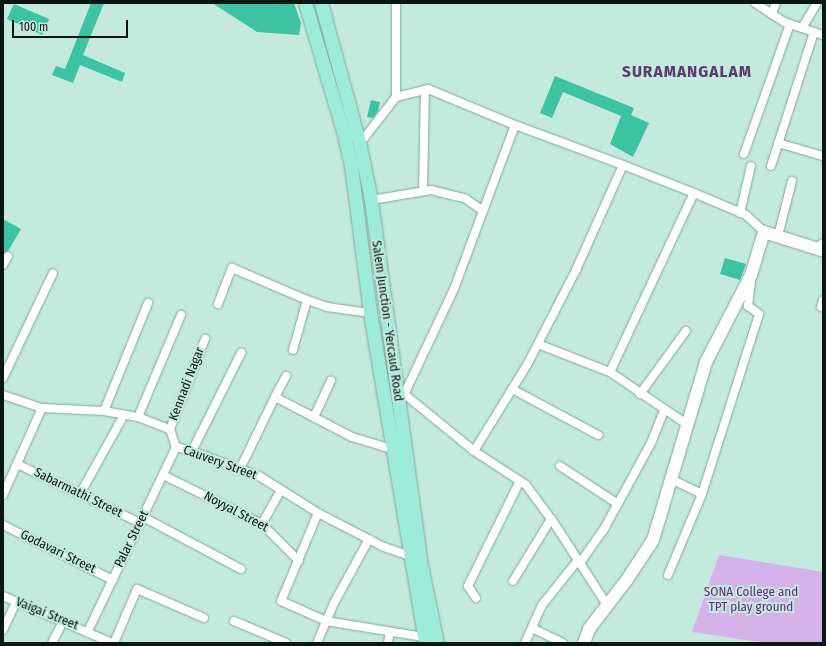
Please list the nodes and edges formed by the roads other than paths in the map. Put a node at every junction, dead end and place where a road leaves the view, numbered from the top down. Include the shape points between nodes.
1 (305, 3) edge
2 (321, 3) edge
3 (396, 3) edge
4 (755, 3) edge
5 (776, 3) edge
6 (817, 3) edge
7 (772, 14) junction
8 (790, 24) junction
9 (802, 28) junction
10 (814, 32) junction
11 (823, 35) edge
12 (425, 90) junction
13 (396, 97) junction
14 (515, 125) junction
15 (778, 143) junction
16 (360, 146) junction
17 (347, 148) junction
18 (744, 154) dead end
19 (823, 156) edge
20 (623, 166) junction
21 (751, 166) dead end
22 (771, 166) dead end
23 (792, 181) dead end
24 (423, 191) junction
25 (694, 193) junction
26 (371, 200) junction
27 (483, 211) junction
28 (740, 213) junction
29 (764, 232) junction
30 (778, 236) junction
31 (823, 244) edge
32 (8, 256) dead end
33 (3, 265) edge
34 (54, 273) dead end
35 (751, 275) junction
36 (307, 300) junction
37 (148, 303) dead end
38 (218, 304) dead end
39 (370, 313) junction
40 (181, 315) dead end
41 (686, 331) dead end
42 (205, 339) dead end
43 (538, 344) junction
44 (293, 350) dead end
45 (241, 353) dead end
46 (610, 372) junction
47 (286, 376) dead end
48 (3, 378) edge
49 (331, 381) dead end
50 (512, 389) junction
51 (640, 394) junction
52 (3, 395) edge
53 (275, 398) junction
54 (401, 403) junction
55 (386, 407) junction
56 (42, 408) junction
57 (664, 410) junction
58 (104, 411) junction
59 (124, 415) junction
60 (138, 417) junction
61 (314, 417) junction
62 (688, 425) junction
63 (170, 429) junction
64 (598, 435) dead end
65 (176, 447) junction
66 (392, 449) junction
67 (192, 450) junction
68 (474, 451) junction
69 (17, 464) junction
70 (560, 466) dead end
71 (240, 469) junction
72 (163, 475) junction
73 (671, 479) junction
74 (520, 481) junction
75 (281, 490) junction
76 (80, 494) junction
77 (702, 494) junction
78 (3, 495) edge
79 (618, 504) junction
80 (318, 513) junction
81 (551, 519) junction
82 (141, 520) junction
83 (262, 524) junction
84 (3, 525) edge
85 (369, 539) junction
86 (410, 556) junction
87 (300, 561) junction
88 (579, 562) junction
89 (241, 569) dead end
90 (668, 575) dead end
91 (113, 580) junction
92 (513, 581) dead end
93 (3, 596) edge
94 (476, 598) dead end
95 (16, 602) junction
96 (607, 605) junction
97 (204, 618) dead end
98 (63, 621) junction
99 (234, 621) dead end
100 (326, 621) junction
101 (532, 628) junction
102 (3, 630) edge
103 (88, 631) junction
104 (390, 632) junction
105 (424, 640) edge
106 (109, 642) edge
107 (282, 642) edge
108 (52, 643) edge
109 (317, 643) edge
110 (388, 643) edge
111 (436, 643) edge
112 (524, 643) edge
113 (564, 643) edge
114 (584, 643) edge

1 - 17 main road
2 - 16 main road, Salem Junction - Yercaud Road
3 - 13 street
4 - 7 street
5 - 7 street
6 - 9 street
7 - 8 street
8 - 9 street
8 - 18 street
9 - 10 street
10 - 11 street
10 - 15 street
12 - 13 street
12 - 14 street
12 - 24 street
13 - 16 street
14 - 20 street
14 - 27 street
15 - 19 street
15 - 22 street
16 - 17 street
16 - 26 main road, Salem Junction - Yercaud Road
17 - 39 main road
20 - 25 street
20 - 43 street via 576,270
21 - 28 street
23 - 30 street
24 - 26 street
24 - 27 street via 431,190 466,199
25 - 28 street
25 - 46 street
26 - 54 main road, Salem Junction - Yercaud Road
27 - 54 street via 454,289
28 - 29 street
29 - 30 street
29 - 35 street
30 - 31 street via 821,250
32 - 33 street
34 - 48 street
35 - 62 street via 706,362
35 - 77 street via 748,306 759,314
36 - 38 street via 232,268
36 - 39 street via 327,307
36 - 44 street
37 - 58 street
39 - 55 main road
40 - 60 street
41 - 51 street
42 - 63 street, Kennadi Nagar
43 - 46 street
43 - 50 street
45 - 67 street
46 - 51 street
47 - 53 street
49 - 61 street
50 - 64 street
50 - 68 street
51 - 57 street
52 - 56 street
53 - 61 street
53 - 71 street
54 - 55 main road
54 - 68 street
54 - 111 main road, Salem Junction - Yercaud Road via 420,560
55 - 66 main road
56 - 58 street
56 - 69 street
57 - 62 street
57 - 79 street via 651,443
58 - 59 street
59 - 60 street
59 - 76 street
60 - 63 street
61 - 66 street via 352,437
62 - 73 street
63 - 65 street, Cauvery Street
65 - 67 street, Cauvery Street
65 - 72 street, Palar Street
66 - 86 main road
67 - 71 street, Cauvery Street
68 - 74 street
69 - 76 street, Sabarmathi Street
69 - 78 street
70 - 79 street
71 - 75 street, Cauvery Street via 259,476
72 - 82 street, Palar Street
72 - 83 street, Noyyal Street
73 - 77 street
73 - 96 street via 652,540
74 - 81 street via 526,485
74 - 94 street via 468,586
75 - 80 street, Cauvery Street
75 - 83 street
76 - 82 street, Sabarmathi Street
77 - 90 street
79 - 88 street via 604,529
80 - 85 street, Cauvery Street
80 - 87 street
81 - 88 street
81 - 92 street
82 - 89 street, Sabarmathi Street
82 - 91 street, Palar Street
83 - 87 street, Noyyal Street
84 - 91 street, Godavari Street
85 - 86 street, Cauvery Street
85 - 100 street
86 - 105 main road
87 - 100 street via 281,601
88 - 96 street
88 - 101 street via 542,606
91 - 103 street, Palar Street
93 - 95 street, Vaigai Street
95 - 98 street, Vaigai Street
95 - 102 street
96 - 114 street via 589,628
97 - 106 street via 138,589
98 - 103 street, Vaigai Street
98 - 108 street
99 - 107 street
100 - 104 street
100 - 109 street
101 - 112 street
101 - 113 street
103 - 106 street, Vaigai Street
104 - 105 street
104 - 110 street

